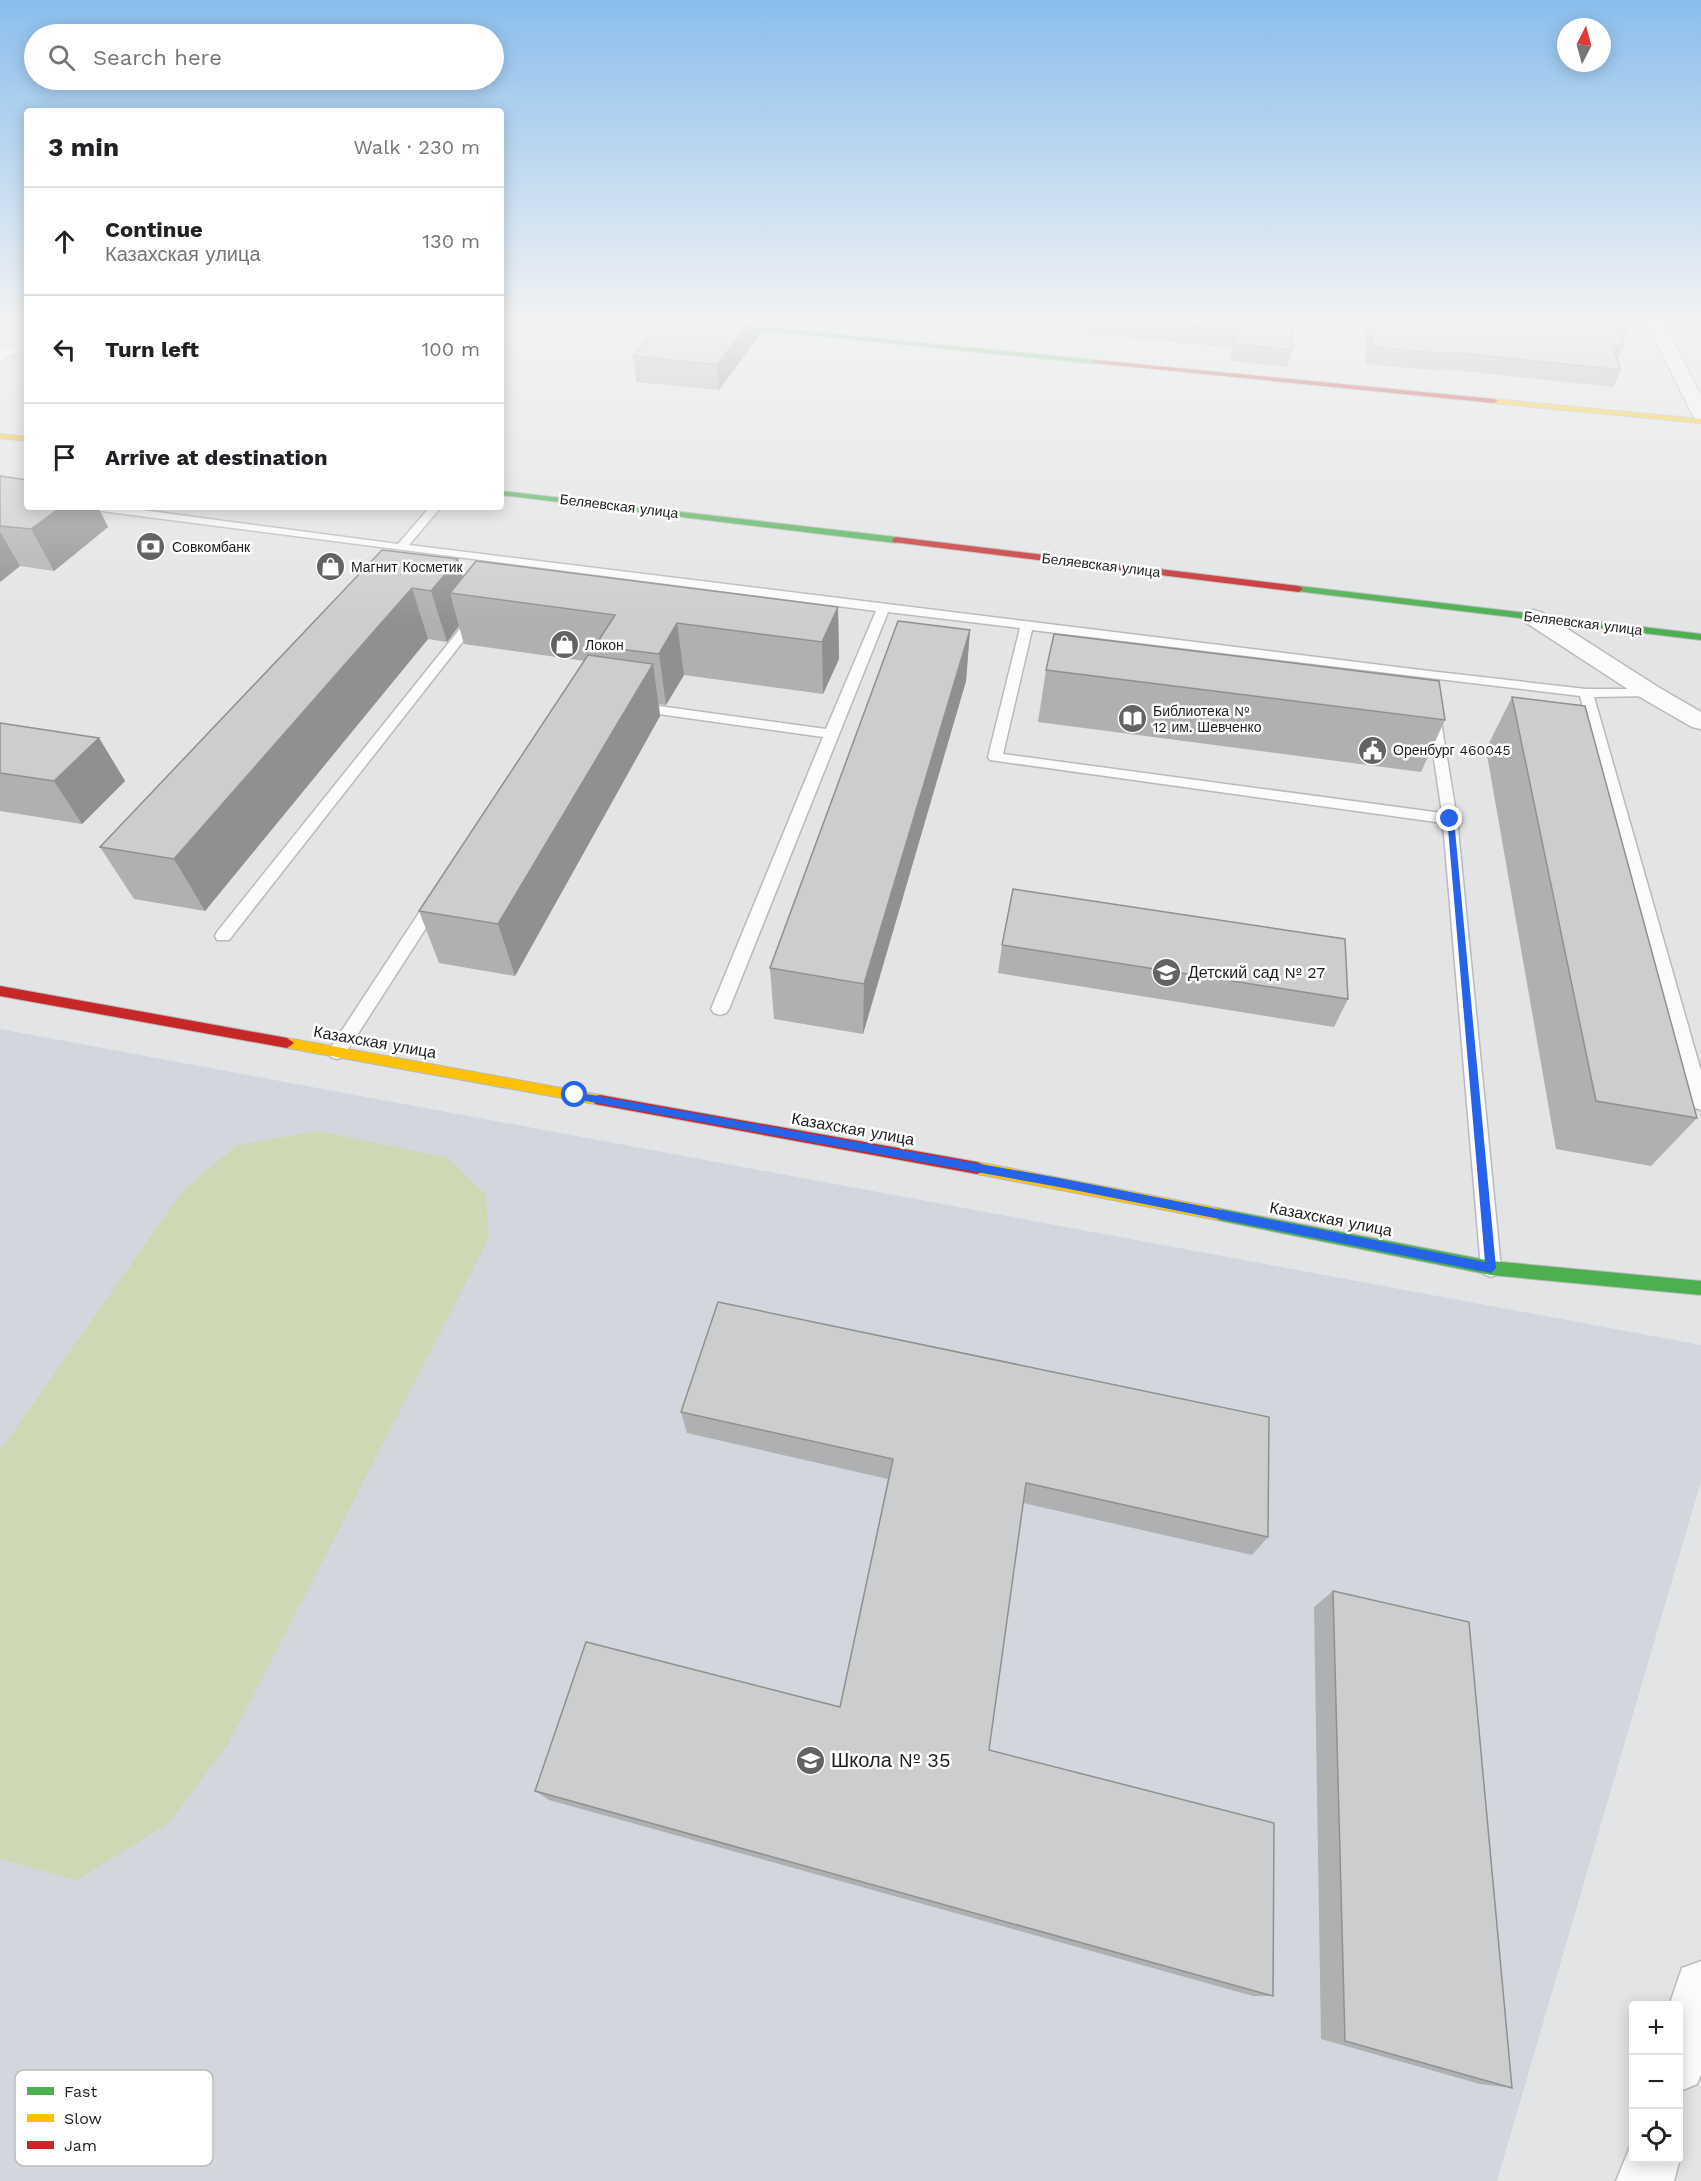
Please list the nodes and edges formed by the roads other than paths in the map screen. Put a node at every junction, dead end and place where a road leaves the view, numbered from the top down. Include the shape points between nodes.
1 (0, 435) edge
2 (24, 439) edge
3 (504, 493) edge
4 (117, 510) edge
5 (433, 510) edge
6 (401, 547) junction
7 (884, 607) junction
8 (482, 609) edge
9 (1533, 617) junction
10 (1027, 625) junction
11 (1701, 638) edge
12 (1429, 675) junction
13 (1649, 692) junction
14 (1586, 693) junction
15 (625, 705) edge
16 (1701, 722) edge
17 (831, 734) junction
18 (1450, 819) junction
19 (446, 884) edge
20 (223, 936) dead end
21 (0, 991) edge
22 (720, 1010) dead end
23 (337, 1052) junction
24 (1701, 1104) edge
25 (1491, 1268) junction
26 (1701, 1288) edge
27 (1701, 1987) edge
28 (1681, 2055) edge
29 (1650, 2163) edge
30 (1645, 2181) edge

1 - 2 street
3 - 9 street, Беляевская улица
4 - 6 lane
5 - 6 lane
6 - 7 lane via 515,567
7 - 10 lane
7 - 17 lane
8 - 20 lane
9 - 11 street, Беляевская улица
9 - 13 street
10 - 12 lane
10 - 18 lane via 995,758
12 - 14 lane
12 - 18 lane
13 - 14 lane
13 - 16 street
14 - 24 lane
15 - 17 lane
17 - 22 lane
18 - 25 lane
19 - 23 lane
21 - 23 street, Казахская улица
23 - 25 street, Казахская улица via 1059,1183
25 - 26 street, Казахская улица
27 - 28 street
29 - 30 street

